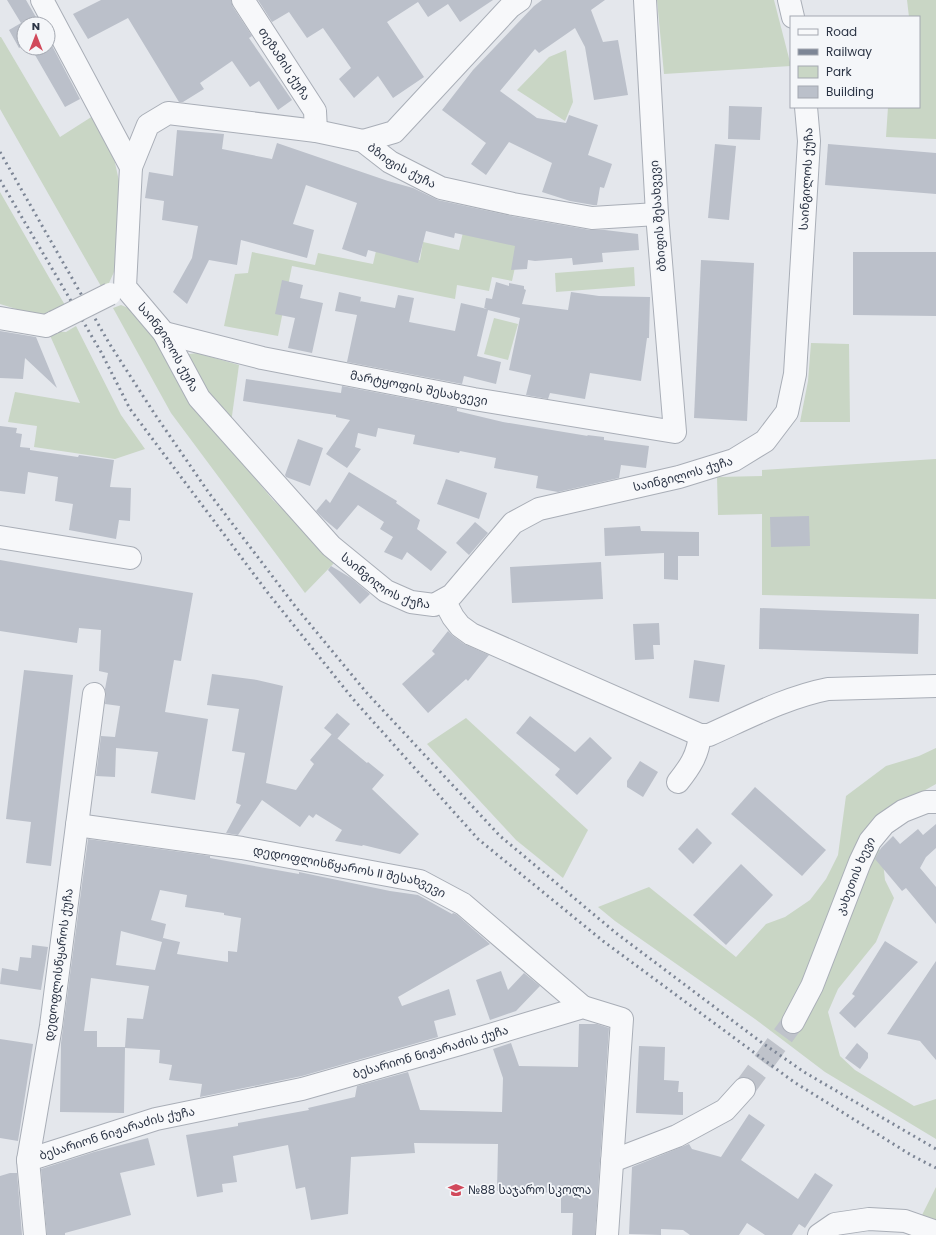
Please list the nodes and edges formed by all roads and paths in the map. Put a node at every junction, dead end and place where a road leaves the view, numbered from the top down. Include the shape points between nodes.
1 (42, 0) edge
2 (243, 0) edge
3 (645, 0) edge
4 (789, 0) edge
5 (512, 2) edge
6 (793, 16) edge
7 (806, 108) edge
8 (316, 131) junction
9 (362, 141) junction
10 (131, 167) junction
11 (657, 214) junction
12 (117, 290) junction
13 (0, 318) edge
14 (164, 333) junction
15 (675, 432) joint
16 (0, 538) edge
17 (130, 558) dead end
18 (444, 600) junction
19 (936, 686) edge
20 (94, 694) dead end
21 (700, 735) junction
22 (678, 782) dead end
23 (936, 802) edge
24 (76, 825) junction
25 (583, 1007) junction
26 (793, 1022) tunnel mouth
27 (744, 1089) tunnel mouth
28 (28, 1160) junction
29 (612, 1161) junction
30 (827, 1230) edge
31 (936, 1232) edge
32 (35, 1235) edge
33 (607, 1235) edge

1 - 10 street
2 - 8 street, თეზამის ქუჩა via 315,111
3 - 11 street, ბზიფის შესახვევი
4 - 6 street
5 - 9 street via 394,132
7 - 18 street, საინგილოს ქუჩა via 809,141 795,374 787,412 765,441 734,460 679,476 539,509 512,524 452,595
8 - 9 street, ბზიფის ქუჩა
8 - 10 street, ბზიფის ქუჩა via 168,113 148,125
9 - 11 street, ბზიფის ქუჩა via 390,162 441,188 592,218
10 - 12 street
11 - 15 street, ბზიფის შესახვევი
12 - 13 street, bridge via 46,326
12 - 14 street, საინგილოს ქუჩა
14 - 15 street, მარტყოფის შესახვევი via 262,358 458,396
14 - 18 street, საინგილოს ქუჩა via 199,398 331,546 386,591 410,602 434,605
16 - 17 street
18 - 21 street via 460,626 471,634
19 - 21 street via 828,689 813,692 709,735
20 - 24 street, დედოფლისწყაროს ქუჩა
21 - 22 street via 699,747 694,758
23 - 26 street, კახეთის ხევი via 926,802 903,811 884,824 870,841 812,986
24 - 25 street, დედოფლისწყაროს II შესახვევი via 242,848 420,881 463,904
24 - 28 street, დედოფლისწყაროს ქუჩა via 51,1026
25 - 28 street, ბესარიონ ნიჟარაძის ქუჩა via 302,1089 156,1118
25 - 29 street via 622,1019
27 - 29 street via 725,1110 677,1136
28 - 32 street, დედოფლისწყაროს ქუჩა
29 - 33 street
30 - 31 street via 869,1219 905,1221

